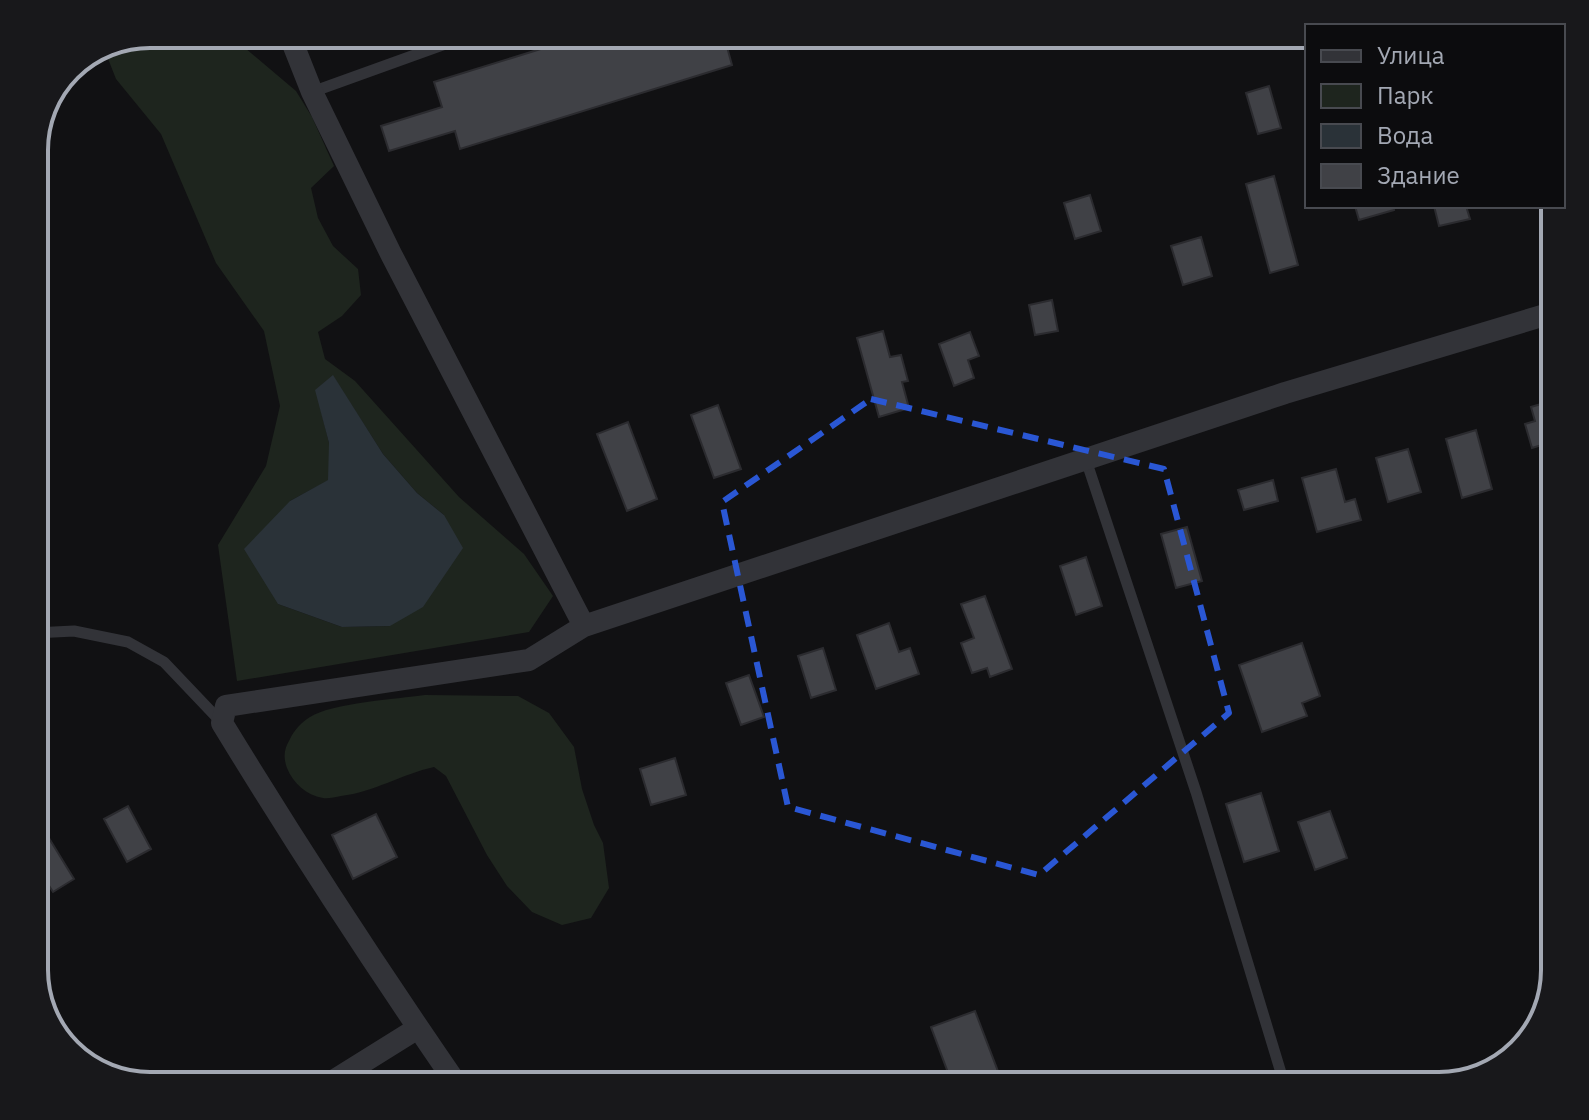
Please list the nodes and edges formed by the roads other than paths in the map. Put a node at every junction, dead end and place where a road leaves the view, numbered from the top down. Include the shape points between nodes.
1 (295, 48) edge
2 (434, 48) edge
3 (312, 92) junction
4 (1541, 316) edge
5 (1086, 460) junction
6 (584, 626) junction
7 (48, 632) edge
8 (222, 723) junction
9 (418, 1028) junction
10 (347, 1072) edge
11 (448, 1072) edge
12 (1281, 1072) edge

1 - 3 street
2 - 3 lane
3 - 6 street
4 - 5 street
5 - 6 street
5 - 12 lane via 1196,792
6 - 8 street via 529,660 226,706
7 - 8 lane via 74,631 128,642 164,662
8 - 9 street
9 - 10 street
9 - 11 street

